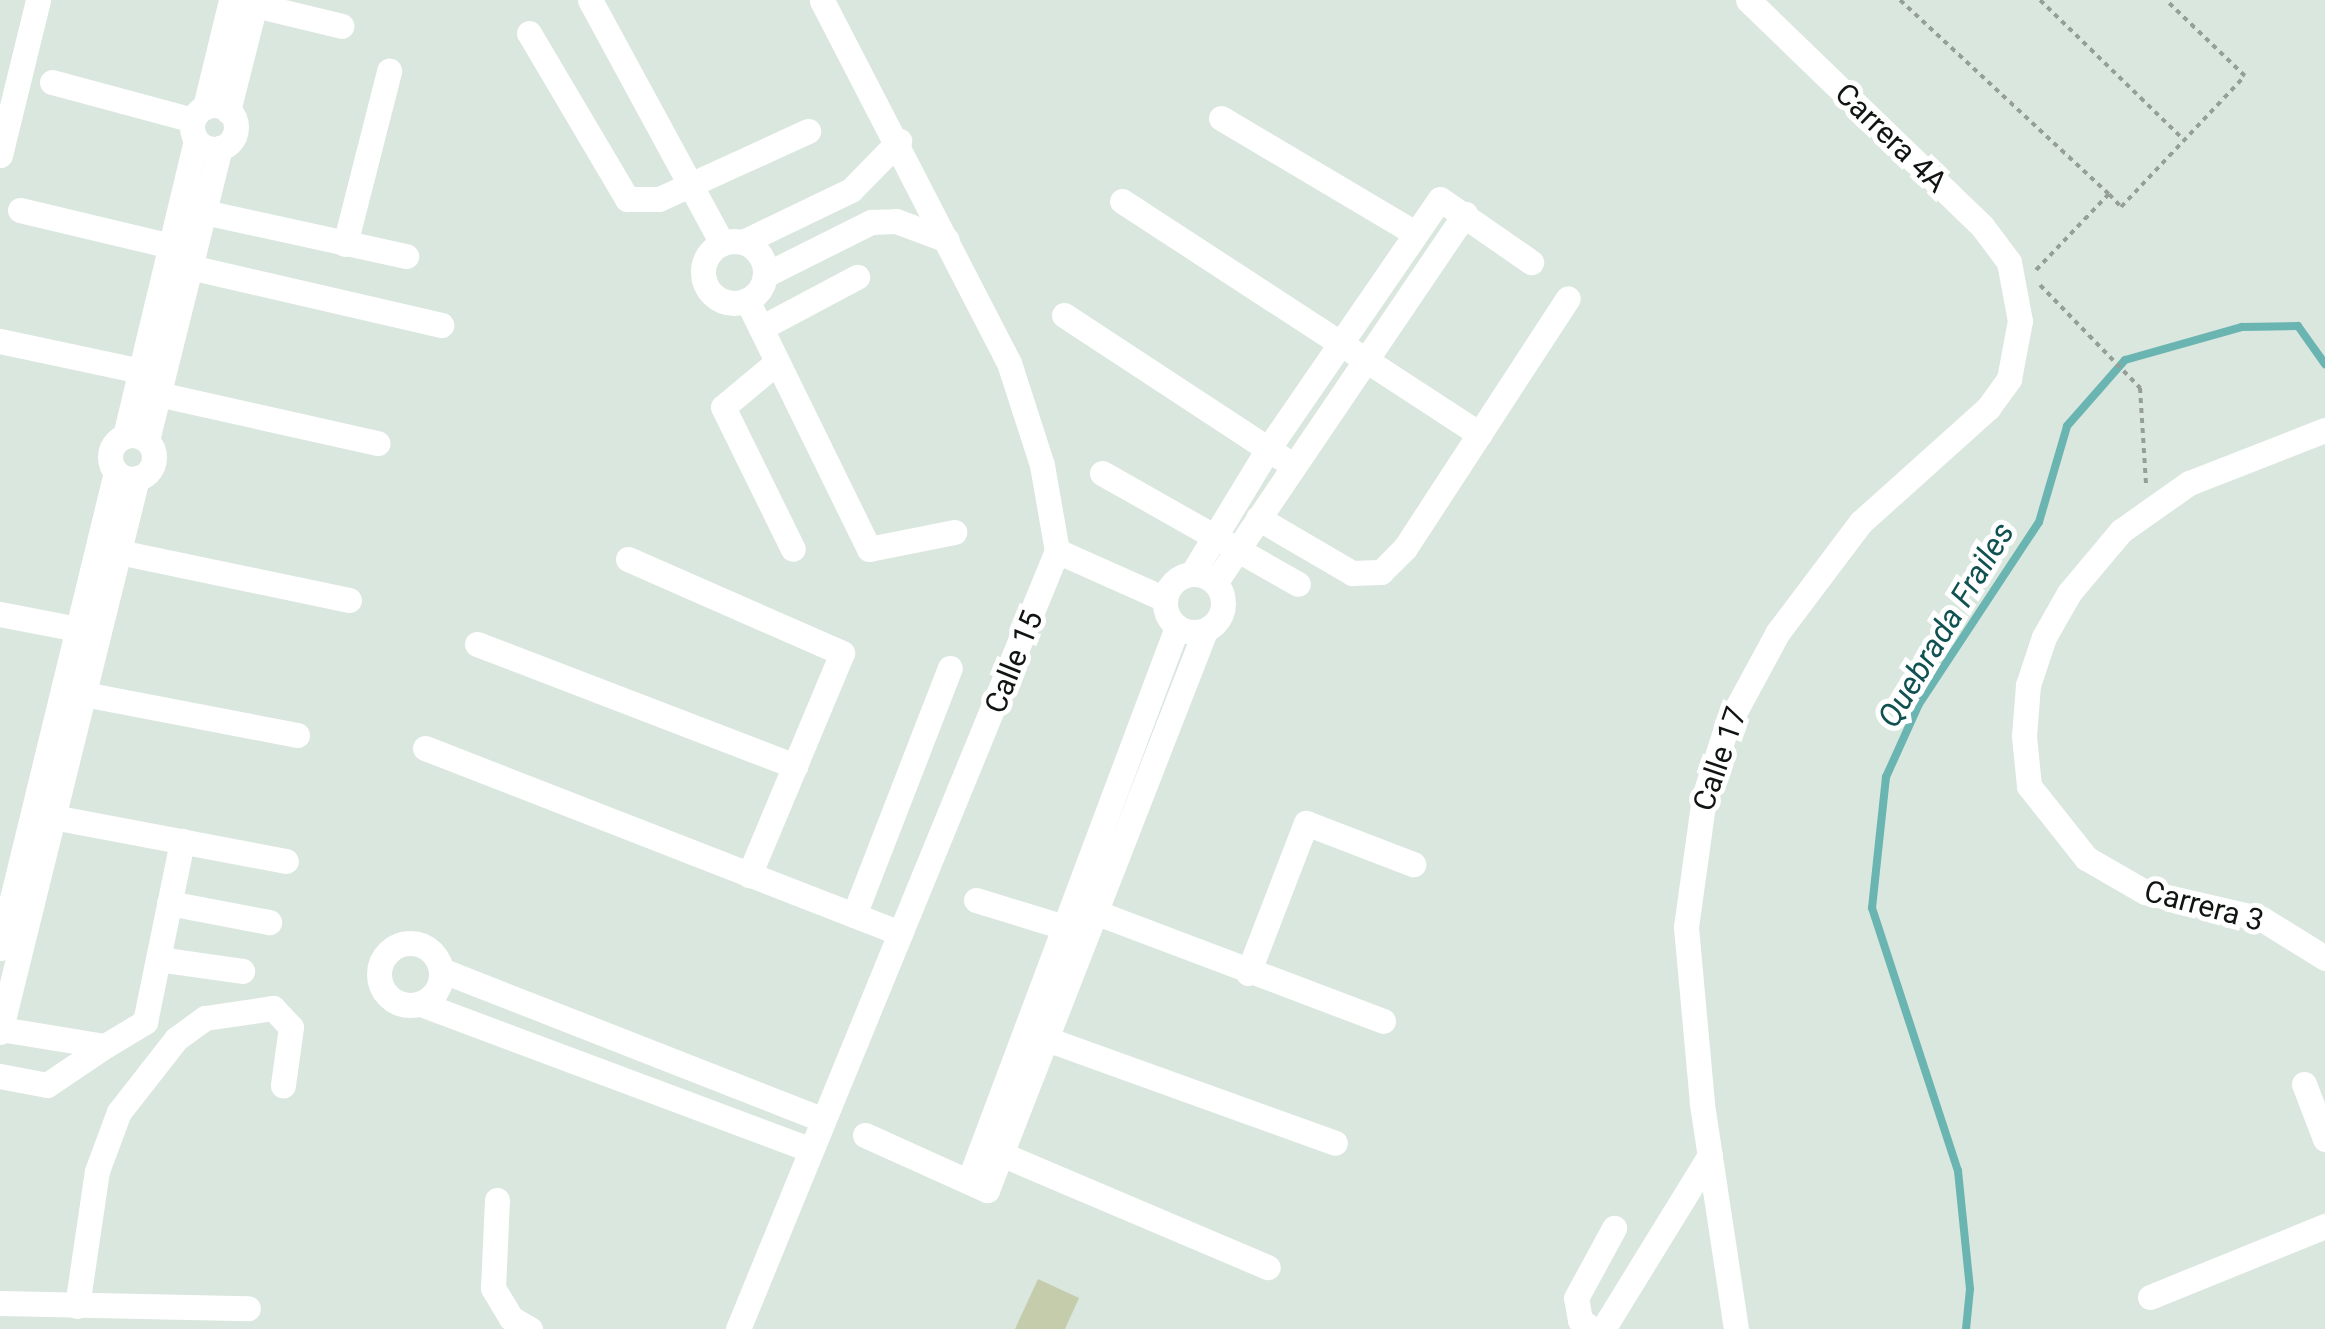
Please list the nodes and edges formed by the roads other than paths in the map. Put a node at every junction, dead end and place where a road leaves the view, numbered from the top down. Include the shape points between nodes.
1 (38, 0) edge
2 (590, 0) edge
3 (822, 0) edge
4 (1748, 0) edge
5 (248, 2) edge
6 (342, 26) dead end
7 (529, 33) dead end
8 (389, 71) dead end
9 (52, 82) dead end
10 (1221, 118) dead end
11 (208, 125) junction
12 (808, 131) dead end
13 (900, 141) junction
14 (0, 155) edge
15 (690, 184) junction
16 (1122, 200) dead end
17 (20, 210) dead end
18 (204, 212) junction
19 (1464, 214) junction
20 (1414, 232) junction
21 (947, 240) junction
22 (732, 243) junction
23 (345, 244) junction
24 (171, 246) junction
25 (406, 256) dead end
26 (1531, 262) dead end
27 (190, 267) junction
28 (765, 275) junction
29 (857, 277) dead end
30 (2019, 287) joint
31 (1568, 298) dead end
32 (747, 300) junction
33 (1064, 316) dead end
34 (441, 324) dead end
35 (760, 328) junction
36 (0, 341) edge
37 (1342, 344) junction
38 (1367, 360) junction
39 (777, 362) junction
40 (141, 371) junction
41 (158, 394) junction
42 (2325, 430) edge
43 (1480, 434) junction
44 (136, 438) junction
45 (378, 443) dead end
46 (1268, 448) junction
47 (1295, 467) junction
48 (1102, 473) dead end
49 (127, 475) junction
50 (1258, 518) junction
51 (954, 532) dead end
52 (1212, 536) junction
53 (1239, 548) junction
54 (793, 549) dead end
55 (1057, 551) junction
56 (119, 552) junction
57 (628, 560) dead end
58 (1203, 578) junction
59 (1298, 584) dead end
60 (1165, 599) junction
61 (349, 600) dead end
62 (0, 614) edge
63 (1177, 627) junction
64 (78, 629) junction
65 (1204, 631) junction
66 (476, 644) dead end
67 (950, 668) dead end
68 (84, 694) junction
69 (297, 735) dead end
70 (425, 748) dead end
71 (795, 766) junction
72 (53, 818) junction
73 (182, 841) junction
74 (12, 848) edge
75 (286, 861) dead end
76 (1414, 864) dead end
77 (749, 874) junction
78 (7, 891) edge
79 (976, 900) dead end
80 (169, 903) junction
81 (1077, 914) junction
82 (854, 915) junction
83 (268, 922) dead end
84 (900, 933) junction
85 (0, 948) edge
86 (2325, 958) edge
87 (158, 959) junction
88 (441, 970) junction
89 (242, 971) dead end
90 (1248, 973) junction
91 (421, 1004) junction
92 (1384, 1021) dead end
93 (0, 1030) edge
94 (1036, 1035) junction
95 (104, 1046) junction
96 (0, 1076) edge
97 (2304, 1084) dead end
98 (283, 1085) dead end
99 (821, 1120) junction
100 (865, 1135) dead end
101 (2325, 1139) edge
102 (1336, 1142) dead end
103 (808, 1149) junction
104 (992, 1150) junction
105 (1710, 1154) junction
106 (497, 1200) dead end
107 (2325, 1226) edge
108 (1614, 1228) dead end
109 (1268, 1267) dead end
110 (2150, 1297) dead end
111 (0, 1303) edge
112 (77, 1306) junction
113 (248, 1308) dead end
114 (530, 1329) edge
115 (738, 1329) edge
116 (1592, 1329) edge
117 (1602, 1329) edge
118 (1736, 1329) edge

1 - 14 street
2 - 15 street
3 - 13 street
4 - 30 street, Carrera 4A via 1982,226
5 - 6 street
5 - 11 street
7 - 15 street via 628,199 644,203
8 - 23 street
9 - 11 street
10 - 20 street
11 - 18 street
11 - 24 street
12 - 15 street
13 - 21 street
13 - 22 street via 851,190
15 - 22 street
16 - 37 street
17 - 24 street
18 - 23 street
18 - 27 street
19 - 20 street via 1440,199
19 - 26 street
19 - 38 street
20 - 37 street
21 - 28 street via 896,222 871,222
21 - 55 street via 1028,413
22 - 28 street via 760,254
22 - 32 street via 704,268 709,289 726,301
23 - 25 street
24 - 40 street
27 - 34 street
27 - 41 street
28 - 32 street
29 - 35 street
30 - 105 street, Calle 17 via 2009,379 1962,437 1861,522 1778,632 1726,728 1704,797 1686,927
31 - 43 street
32 - 35 street
33 - 46 street
35 - 39 street
36 - 40 street
37 - 38 street
37 - 46 street
38 - 43 street
38 - 47 street
39 - 51 street via 870,550
39 - 54 street via 723,407
40 - 44 street
41 - 44 street
41 - 45 street
42 - 86 street, Carrera 3 via 2214,471 2148,509 2084,573 2044,637 2024,710 2029,786 2054,825 2104,871 2167,898 2262,918
43 - 50 street via 1406,548 1382,572 1352,574
44 - 49 street via 111,452
44 - 49 street via 153,466
46 - 47 street
46 - 52 street
47 - 50 street
48 - 52 street
49 - 56 street
49 - 64 street
50 - 53 street
52 - 53 street
52 - 58 street
53 - 58 street
53 - 59 street
55 - 60 street
55 - 84 street, Calle 15
56 - 61 street
56 - 68 street
57 - 71 street via 842,653
58 - 60 street via 1176,580
58 - 65 street via 1222,610
60 - 63 street
62 - 64 street
63 - 65 street
63 - 81 street
64 - 74 street
65 - 81 street
66 - 71 street
67 - 82 street
68 - 69 street
68 - 72 street
70 - 77 street
71 - 77 street
72 - 73 street
72 - 93 street
73 - 75 street
73 - 80 street
74 - 78 street
76 - 90 street via 1306,823
77 - 82 street
78 - 85 street
79 - 81 street
80 - 83 street
80 - 87 street
81 - 90 street
81 - 94 street
82 - 84 street
84 - 99 street, Calle 15
87 - 89 street
87 - 95 street via 145,1022
88 - 91 street via 433,996
88 - 91 street via 423,946 393,947 382,958 382,988 392,1000
88 - 99 street
90 - 92 street
91 - 103 street
93 - 95 street
94 - 102 street
94 - 104 street
95 - 96 street via 47,1085
97 - 101 street
98 - 112 street via 291,1027 273,1008 205,1018 176,1039 119,1112 97,1171
99 - 103 street, Calle 15
100 - 104 street via 978,1186
103 - 115 street, Calle 15
104 - 109 street
105 - 117 street
105 - 118 street, Calle 17
106 - 114 street via 493,1288 511,1318
107 - 110 street
108 - 116 street via 1576,1298 1580,1320
111 - 112 street
112 - 113 street

